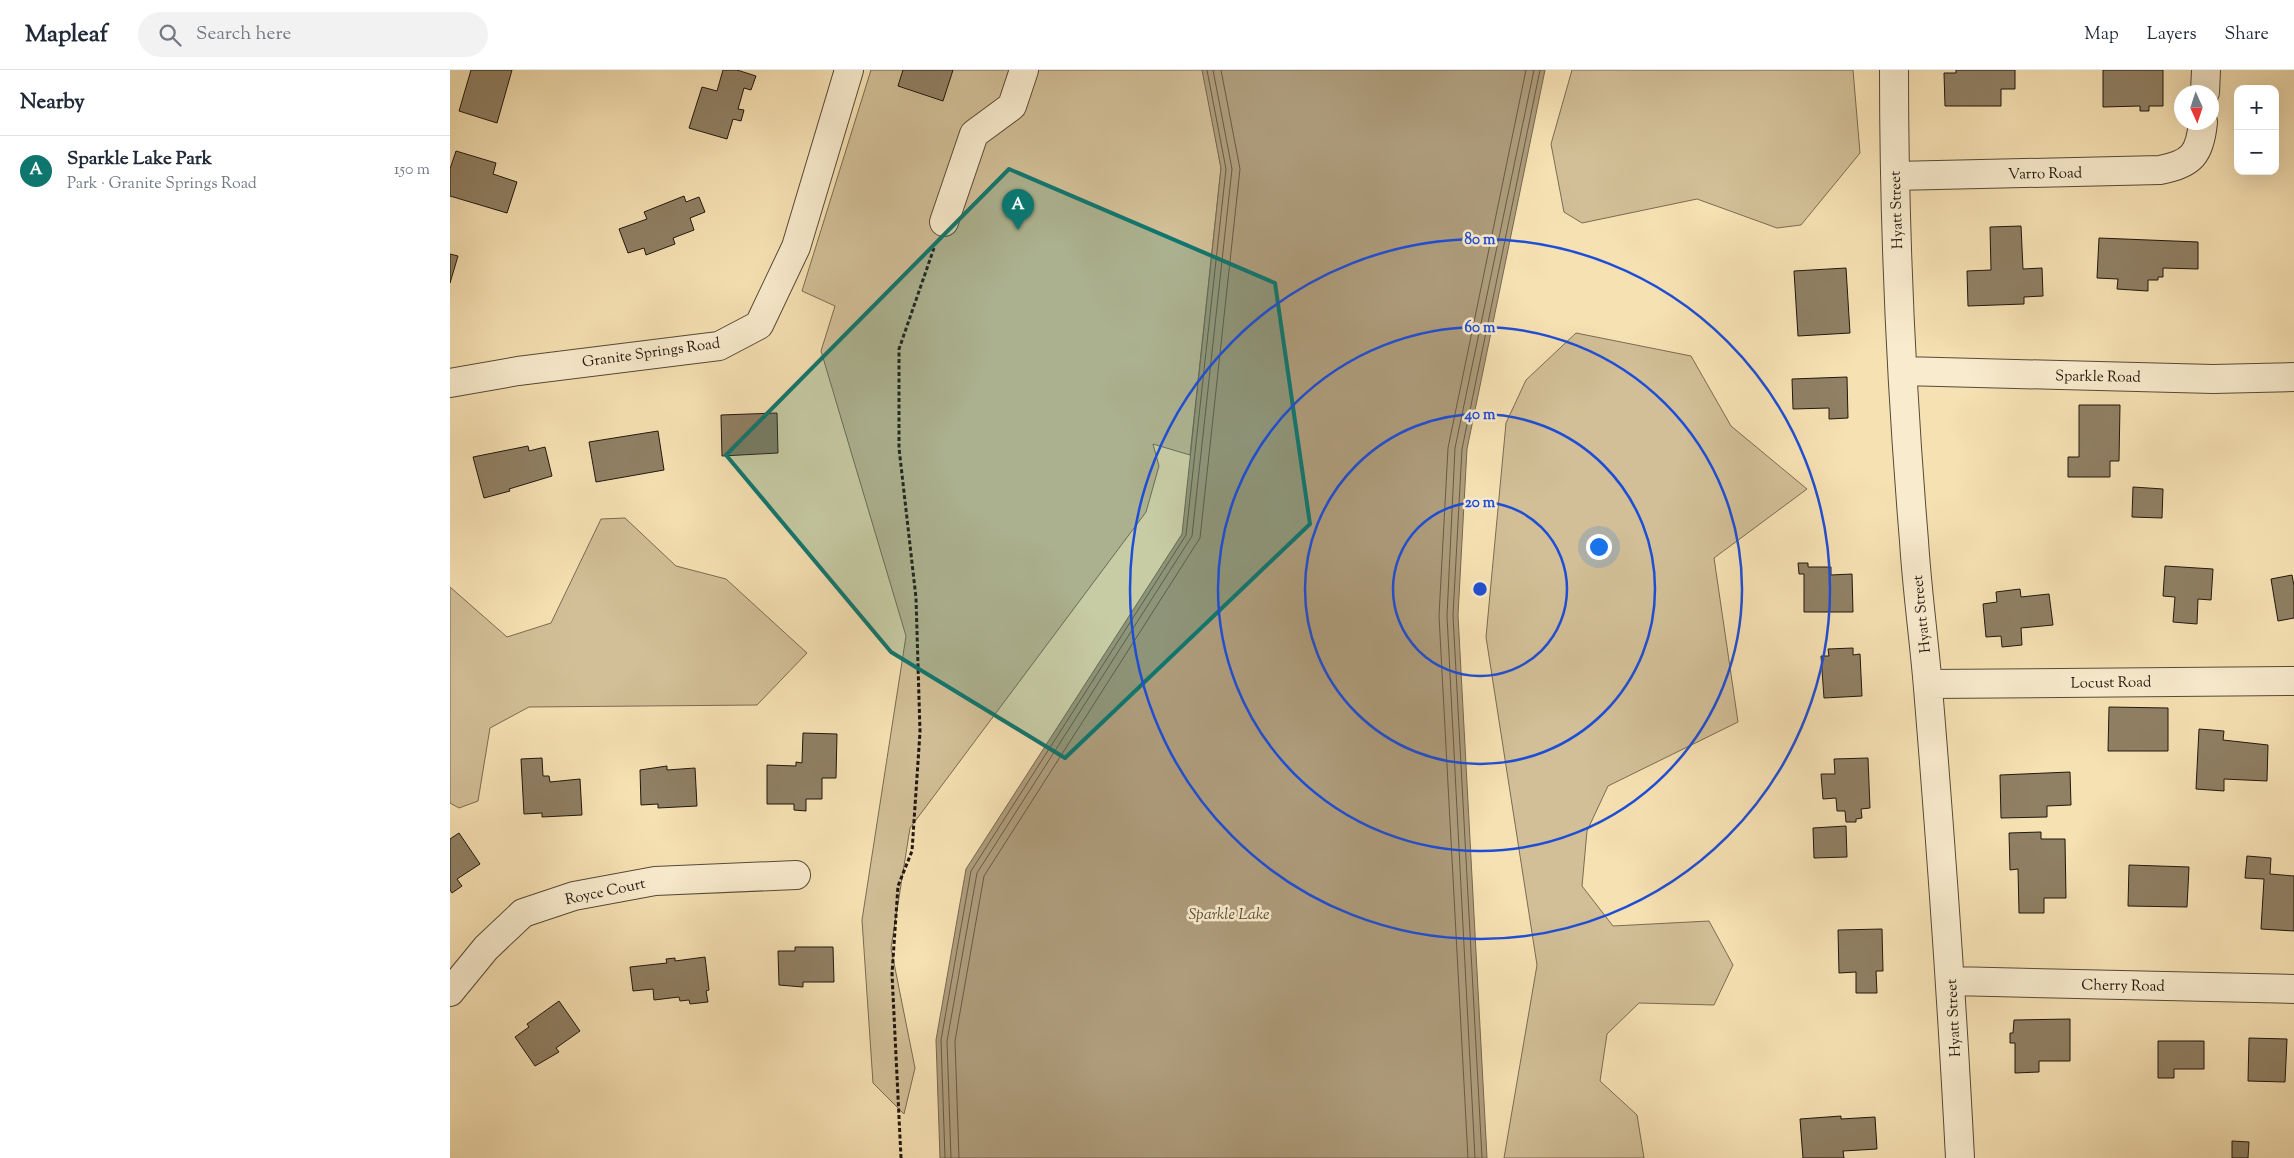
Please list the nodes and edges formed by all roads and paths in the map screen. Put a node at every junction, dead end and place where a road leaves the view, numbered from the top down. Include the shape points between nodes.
1 (849, 70) edge
2 (1024, 70) edge
3 (1894, 70) edge
4 (2206, 70) edge
5 (2205, 85) edge
6 (2202, 130) edge
7 (1894, 176) junction
8 (944, 222) joint
9 (1903, 371) junction
10 (2294, 376) edge
11 (450, 384) edge
12 (2294, 681) edge
13 (1928, 684) junction
14 (796, 875) dead end
15 (1951, 981) junction
16 (2294, 989) edge
17 (450, 992) edge
18 (902, 1158) edge
19 (1960, 1158) edge

1 - 11 street, Granite Springs Road via 796,247 760,325 719,346 518,371
2 - 8 street via 1012,106 974,134
3 - 7 street, Hyatt Street
4 - 5 street
6 - 7 street, Varro Road via 2198,149 2192,157 2182,164 2160,170
7 - 9 street, Hyatt Street
8 - 18 path via 899,349 899,448 916,598 920,732 912,851 898,886 892,974
9 - 10 street, Sparkle Road via 2204,378
9 - 13 street, Hyatt Street via 1914,542
12 - 13 street, Locust Road
13 - 15 street, Hyatt Street
14 - 17 street, Royce Court via 655,881 574,896 523,913 486,948
15 - 16 street, Cherry Road
15 - 19 street, Hyatt Street

